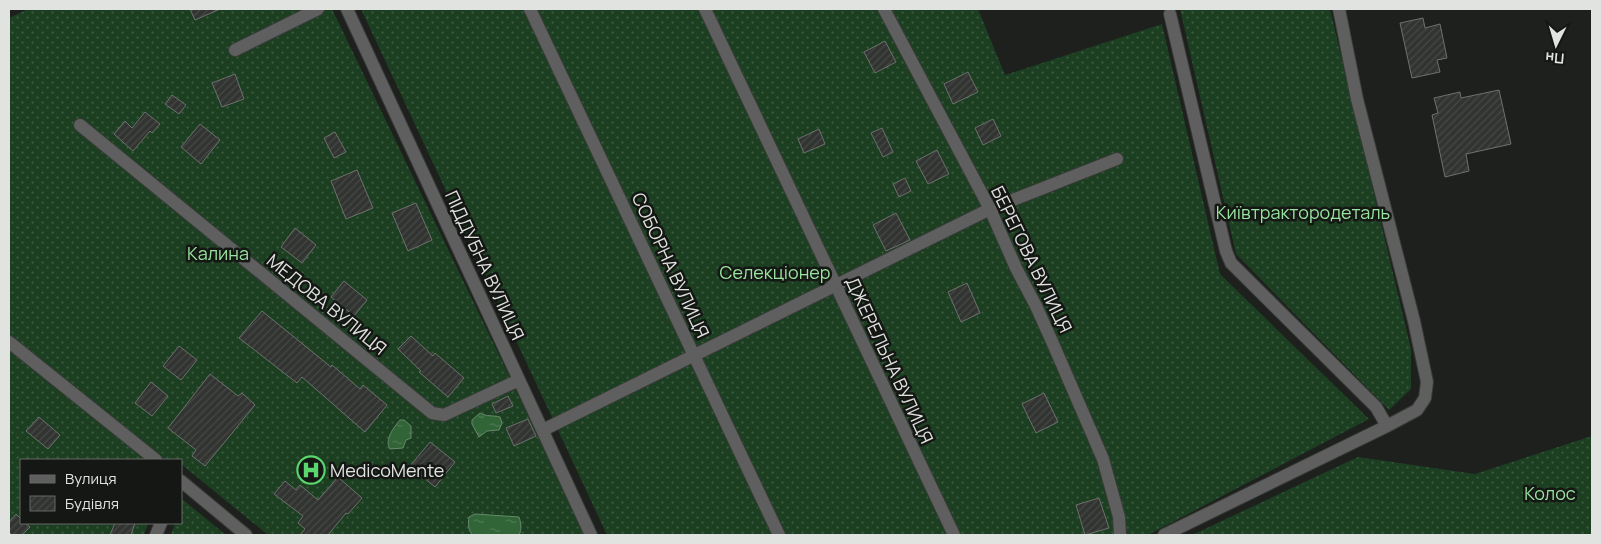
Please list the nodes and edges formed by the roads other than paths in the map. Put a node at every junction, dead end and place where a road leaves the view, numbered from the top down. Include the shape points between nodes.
1 (318, 9) edge
2 (348, 9) edge
3 (530, 9) edge
4 (705, 9) edge
5 (884, 9) edge
6 (1339, 9) edge
7 (1170, 14) dead end
8 (235, 50) dead end
9 (80, 124) dead end
10 (1117, 159) dead end
11 (990, 209) junction
12 (836, 286) junction
13 (9, 342) edge
14 (694, 356) junction
15 (519, 380) junction
16 (1387, 426) junction
17 (543, 430) junction
18 (155, 459) edge
19 (182, 482) edge
20 (246, 535) edge
21 (592, 535) edge
22 (779, 535) edge
23 (954, 535) edge
24 (1120, 535) edge
25 (1164, 535) edge

1 - 8 street
2 - 15 street, ПІДДУБНА ВУЛИЦЯ
3 - 14 street, СОБОРНА ВУЛИЦЯ
4 - 12 street, ДЖЕРЕЛЬНА ВУЛИЦЯ
5 - 11 street, БЕРЕГОВА ВУЛИЦЯ
6 - 16 street via 1357,100 1427,382 1425,398 1417,410
7 - 16 street via 1231,263 1376,407
9 - 15 street, МЕДОВА ВУЛИЦЯ via 432,413 444,415
10 - 11 street
11 - 12 street
11 - 24 street, БЕРЕГОВА ВУЛИЦЯ via 1103,459 1119,517
12 - 14 street
12 - 23 street, ДЖЕРЕЛЬНА ВУЛИЦЯ
13 - 18 street
14 - 17 street
14 - 22 street, СОБОРНА ВУЛИЦЯ
15 - 17 street, ПІДДУБНА ВУЛИЦЯ
16 - 25 street
17 - 21 street, ПІДДУБНА ВУЛИЦЯ
19 - 20 street

